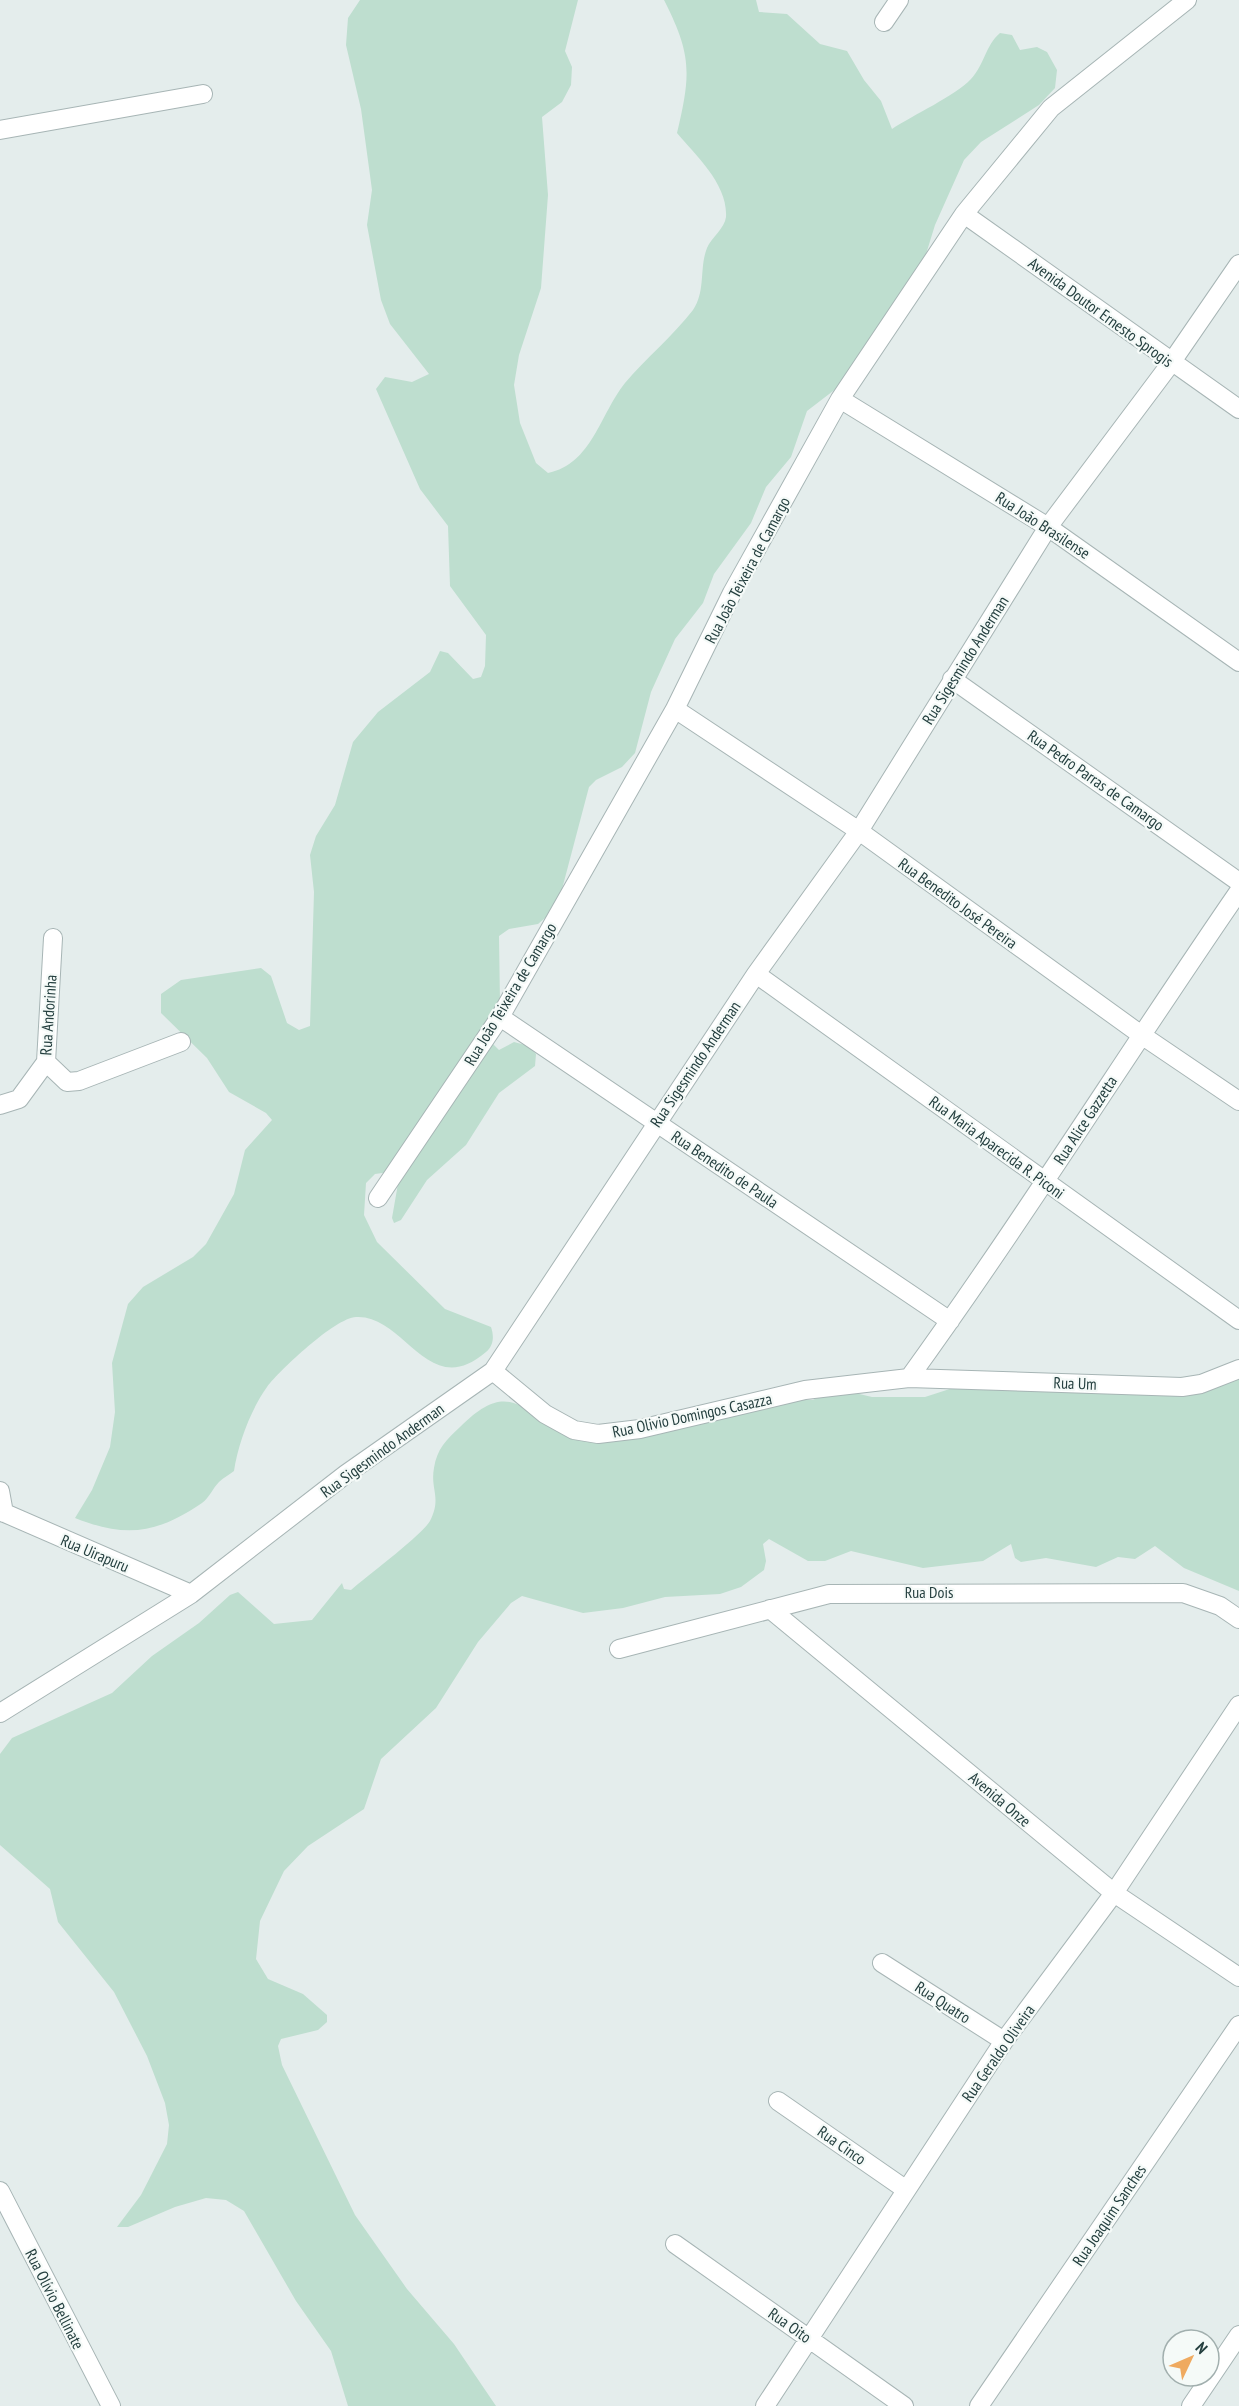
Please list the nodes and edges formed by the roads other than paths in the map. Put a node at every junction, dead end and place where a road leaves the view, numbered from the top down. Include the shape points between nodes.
1 (899, 0) edge
2 (1187, 0) edge
3 (884, 22) dead end
4 (202, 94) dead end
5 (0, 130) edge
6 (964, 214) junction
7 (1239, 264) edge
8 (1171, 363) junction
9 (840, 399) junction
10 (1239, 409) edge
11 (1048, 527) junction
12 (1239, 662) edge
13 (952, 679) junction
14 (675, 709) junction
15 (859, 831) junction
16 (1239, 882) edge
17 (1239, 891) edge
18 (53, 938) dead end
19 (756, 974) junction
20 (500, 1017) junction
21 (1140, 1034) junction
22 (180, 1042) dead end
23 (46, 1062) junction
24 (1239, 1101) edge
25 (0, 1105) edge
26 (656, 1123) junction
27 (1045, 1182) junction
28 (378, 1198) dead end
29 (1239, 1320) edge
30 (950, 1321) junction
31 (1239, 1369) edge
32 (494, 1371) junction
33 (909, 1378) junction
34 (0, 1491) edge
35 (2, 1512) edge
36 (191, 1594) junction
37 (770, 1609) junction
38 (1239, 1619) edge
39 (619, 1649) dead end
40 (1239, 1705) edge
41 (0, 1713) edge
42 (1114, 1893) junction
43 (882, 1963) dead end
44 (1239, 1977) edge
45 (1239, 2025) edge
46 (1004, 2041) junction
47 (778, 2101) dead end
48 (906, 2189) junction
49 (0, 2191) edge
50 (675, 2244) dead end
51 (1239, 2335) edge
52 (809, 2338) junction
53 (111, 2406) edge
54 (765, 2406) edge
55 (904, 2406) edge
56 (979, 2406) edge
57 (1191, 2406) edge

1 - 3 street
2 - 6 street, Rua João Teixeira de Camargo via 1051,108
4 - 5 street
6 - 8 street, Avenida Doutor Ernesto Sprogis
6 - 9 street, Rua João Teixeira de Camargo
7 - 8 street, Rua Sigesmindo Anderman
8 - 10 street, Avenida Doutor Ernesto Sprogis
8 - 11 street, Rua Sigesmindo Anderman
9 - 11 street, Rua João Brasilense
9 - 14 street, Rua João Teixeira de Camargo via 732,593
11 - 12 street, Rua João Brasilense
11 - 13 street, Rua Sigesmindo Anderman
13 - 15 street, Rua Sigesmindo Anderman
13 - 16 street, Rua Pedro Parras de Camargo
14 - 15 street, Rua Benedito José Pereira
14 - 20 street, Rua João Teixeira de Camargo
15 - 19 street, Rua Sigesmindo Anderman
15 - 21 street, Rua Benedito José Pereira
17 - 21 street, Rua Alice Gazzetta
18 - 23 street, Rua Andorinha
19 - 26 street, Rua Sigesmindo Anderman
19 - 27 street, Rua Maria Aparecida R. Piconi
20 - 26 street, Rua Benedito de Paula
20 - 28 street, Rua João Teixeira de Camargo
21 - 24 street, Rua Benedito José Pereira
21 - 27 street, Rua Alice Gazzetta
22 - 23 street via 79,1081 67,1082
23 - 25 street, Rua Andorinha via 19,1099
26 - 30 street, Rua Benedito de Paula
26 - 32 street, Rua Sigesmindo Anderman
27 - 29 street, Rua Maria Aparecida R. Piconi
27 - 30 street, Rua Alice Gazzetta
30 - 33 street, Rua Alice Gazzetta
31 - 33 street, Rua Um via 1182,1387
32 - 33 street, Rua Olivio Domingos Casazza via 545,1414 574,1430 598,1434 640,1429 805,1390
32 - 36 street, Rua Sigesmindo Anderman via 346,1474
34 - 35 street
35 - 36 street, Rua Uirapuru
36 - 41 street, Rua Sigesmindo Anderman
37 - 38 street, Rua Dois via 830,1594 862,1592 1183,1593 1220,1606
37 - 39 street, Rua Dois
37 - 42 street, Avenida Onze
40 - 42 street, Rua Geraldo Oliveira
42 - 44 street, Avenida Onze
42 - 46 street, Rua Geraldo Oliveira
43 - 46 street, Rua Quatro
45 - 56 street, Rua Joaquim Sanches
46 - 48 street, Rua Geraldo Oliveira
47 - 48 street, Rua Cinco
48 - 52 street, Rua Geraldo Oliveira
49 - 53 street, Rua Olívio Bellinate
50 - 52 street, Rua Oito
51 - 57 street
52 - 54 street, Rua Geraldo Oliveira
52 - 55 street, Rua Oito

